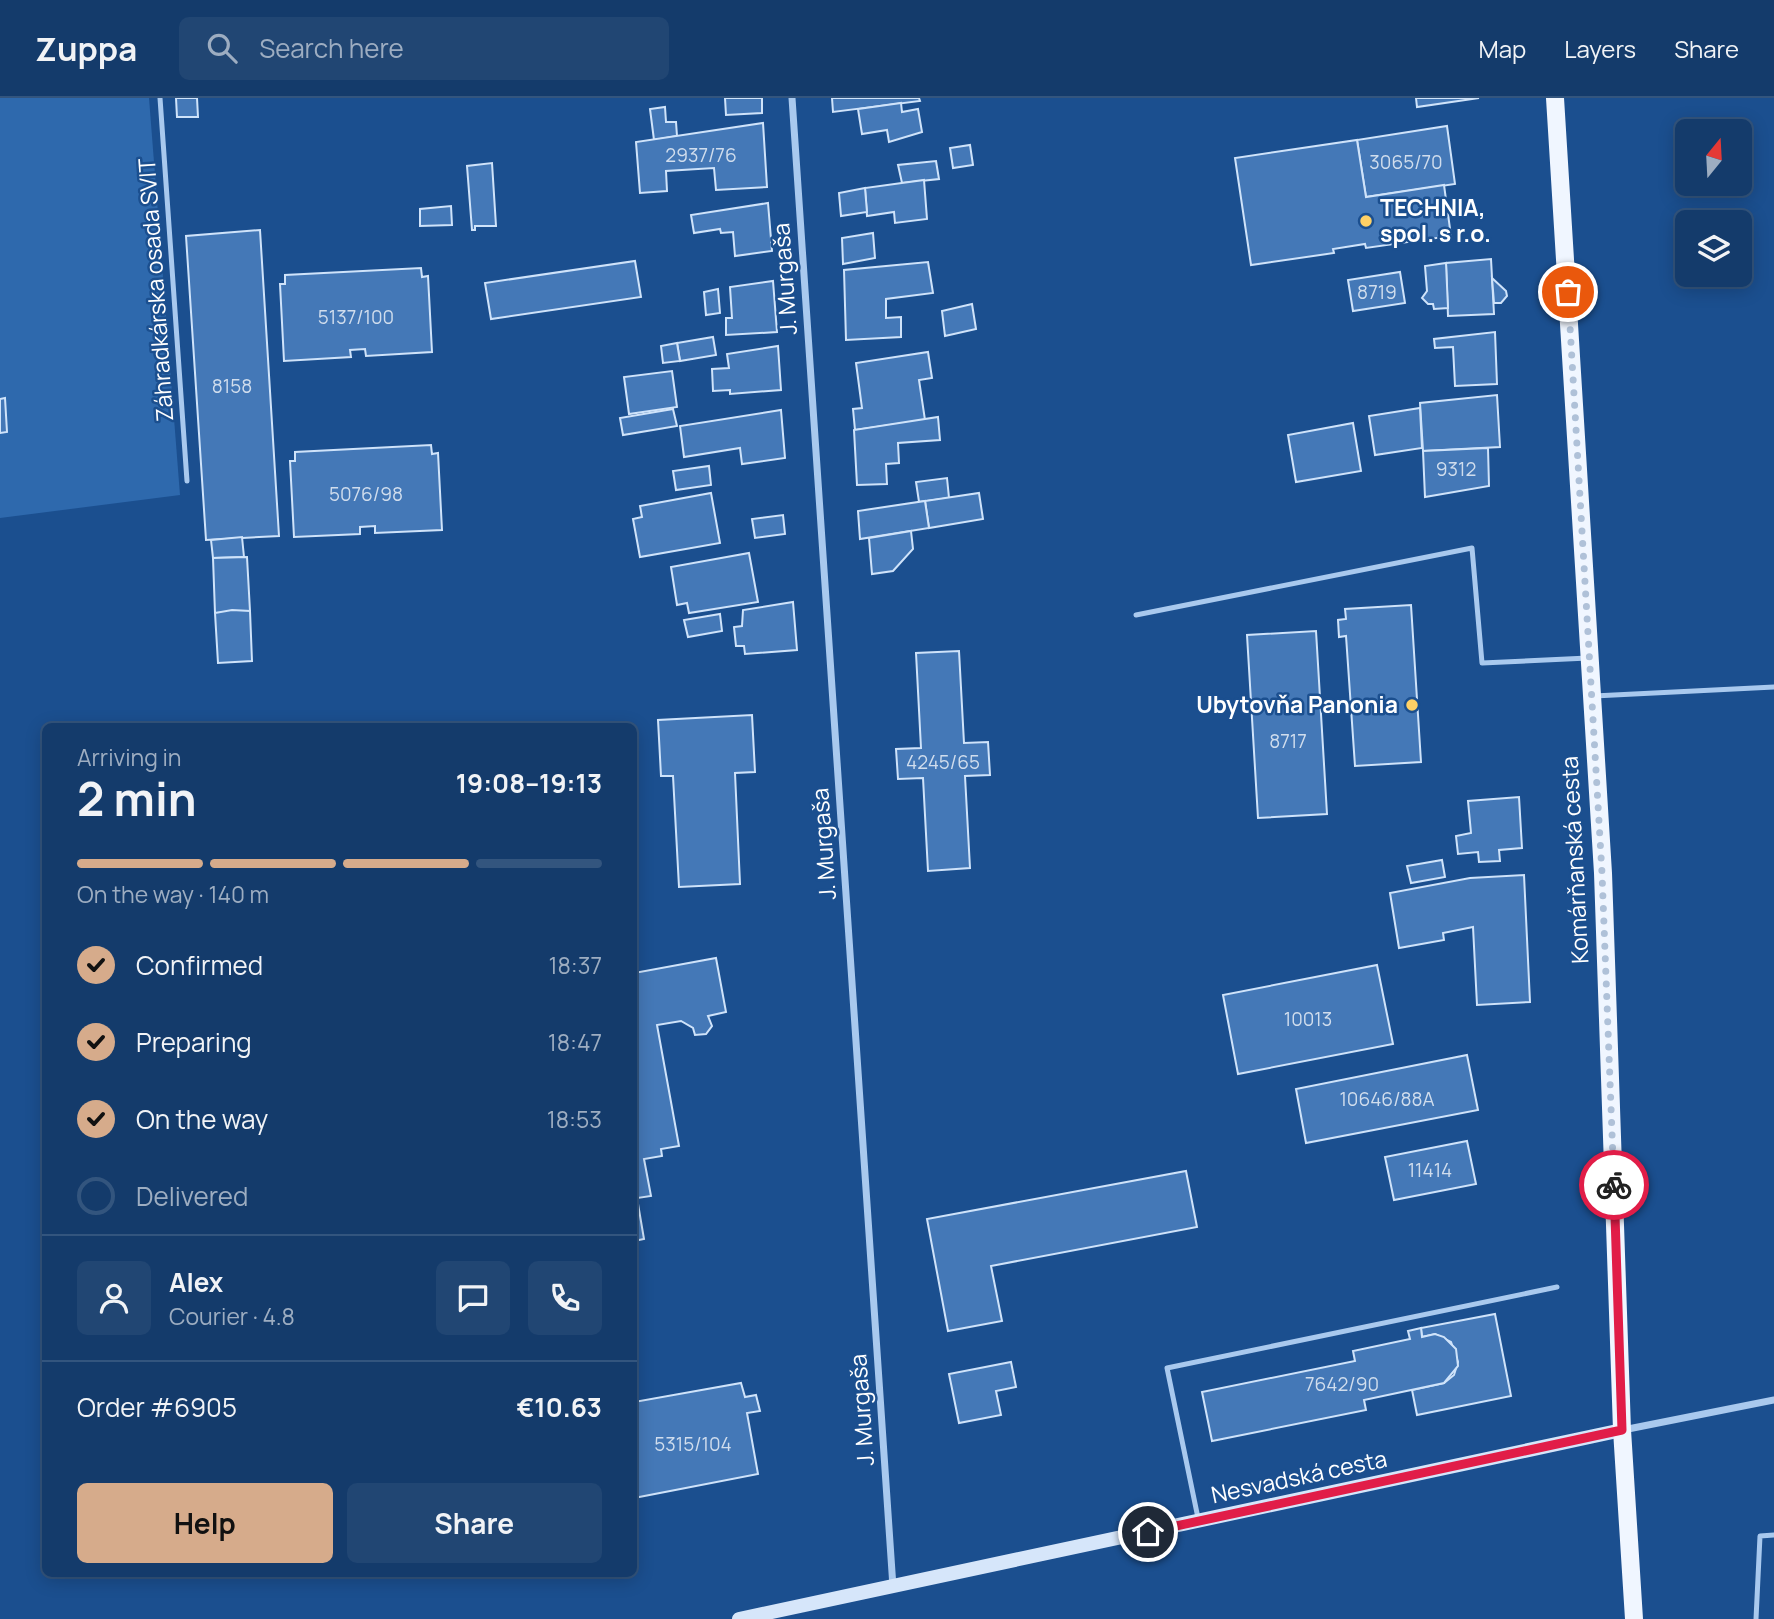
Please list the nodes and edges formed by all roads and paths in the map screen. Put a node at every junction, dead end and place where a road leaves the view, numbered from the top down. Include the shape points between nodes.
1 (160, 98) edge
2 (792, 98) edge
3 (1555, 98) edge
4 (187, 481) dead end
5 (1136, 614) dead end
6 (1588, 658) junction
7 (1774, 687) edge
8 (1590, 696) junction
9 (1557, 1287) dead end
10 (1774, 1401) edge
11 (1622, 1430) junction
12 (1199, 1521) junction
13 (1774, 1535) edge
14 (893, 1588) junction
15 (739, 1619) edge
16 (1634, 1619) edge
17 (1756, 1619) edge

1 - 4 lane, Záhradkárska osada SVIT
2 - 14 street, J. Murgaša
3 - 6 main road, Komárňanská cesta
5 - 6 lane via 1472,548 1482,663
6 - 8 main road, Komárňanská cesta
7 - 8 lane
8 - 11 main road, Komárňanská cesta via 1602,873
9 - 12 lane via 1167,1368
10 - 11 street
11 - 12 street, Nesvadská cesta
11 - 16 main road, Komárňanská cesta
12 - 14 street, Nesvadská cesta
13 - 17 lane via 1760,1536
14 - 15 street, Nesvadská cesta

